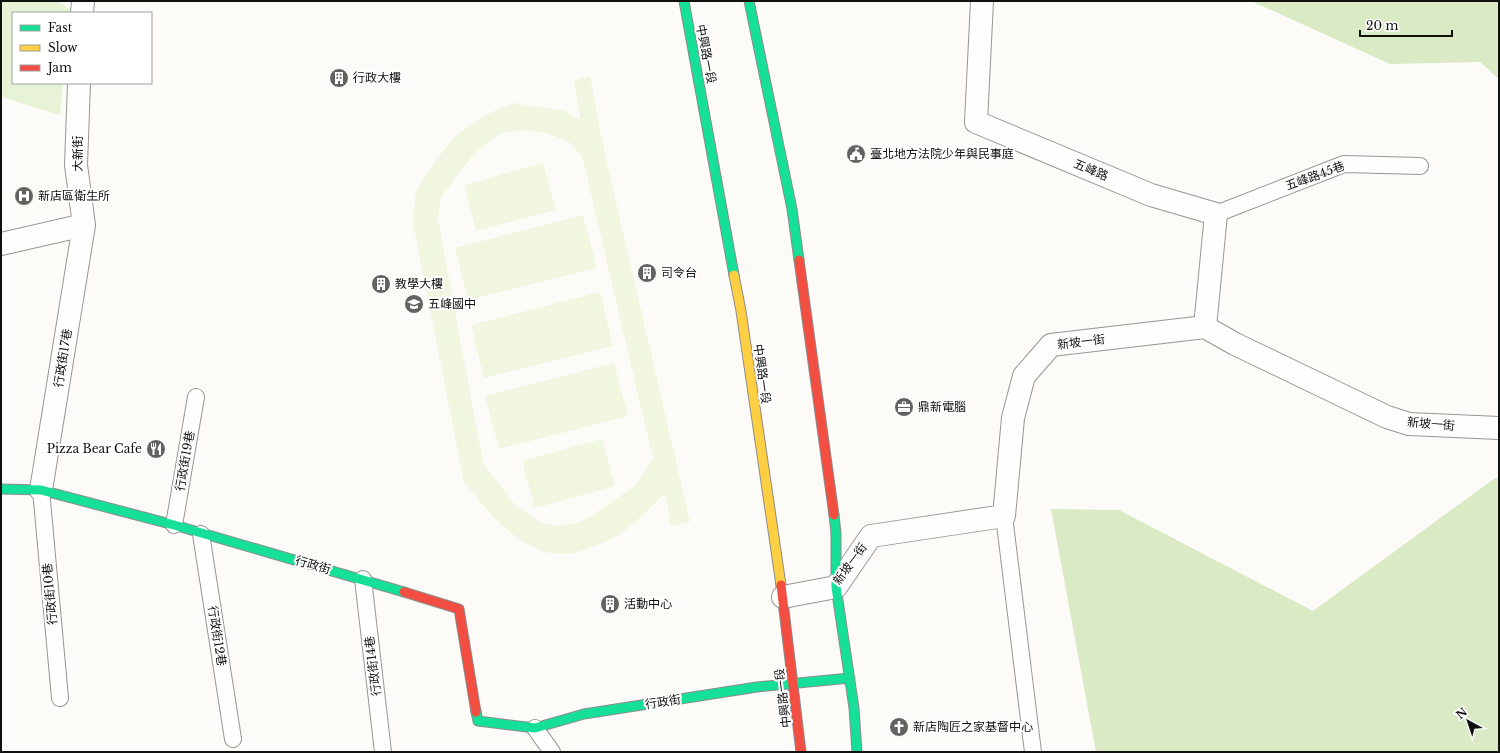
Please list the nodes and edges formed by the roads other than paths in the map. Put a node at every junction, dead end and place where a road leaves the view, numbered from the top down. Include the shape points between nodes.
1 (83, 1) edge
2 (684, 1) edge
3 (749, 1) edge
4 (982, 1) edge
5 (82, 12) edge
6 (79, 84) edge
7 (1420, 166) dead end
8 (1216, 214) junction
9 (84, 225) junction
10 (1, 244) edge
11 (1205, 327) junction
12 (196, 397) dead end
13 (1499, 428) edge
14 (1, 489) edge
15 (42, 490) junction
16 (1004, 516) junction
17 (174, 525) junction
18 (201, 534) junction
19 (363, 579) junction
20 (836, 587) junction
21 (783, 597) junction
22 (850, 678) junction
23 (794, 683) junction
24 (60, 698) dead end
25 (535, 728) junction
26 (233, 739) dead end
27 (383, 752) edge
28 (552, 752) edge
29 (801, 752) edge
30 (857, 752) edge
31 (1033, 752) edge

1 - 5 street
2 - 21 street, 中興路一段 via 741,311
3 - 20 street via 792,209 836,533
4 - 8 street, 五峰路 via 976,122 1151,195
6 - 9 street, 大新街 via 76,165
7 - 8 lane, 五峰路45巷 via 1344,164
8 - 11 street
9 - 10 street
9 - 15 street, 行政街17巷
11 - 13 street, 新坡一街 via 1386,417 1409,424
11 - 16 street, 新坡一街 via 1051,345 1024,376 1013,418
12 - 17 lane, 行政街19巷
14 - 15 street, 行政街
15 - 17 street, 行政街
15 - 24 lane, 行政街10巷
16 - 20 street, 新坡一街 via 871,536
16 - 31 lane
17 - 18 street, 行政街
18 - 19 street, 行政街
18 - 26 lane, 行政街12巷
19 - 25 street, 行政街 via 459,609 478,721
19 - 27 lane, 行政街14巷
20 - 21 street, 新坡一街
20 - 22 street
21 - 23 street, 中興路一段
22 - 23 street, 行政街
22 - 30 street
23 - 25 street, 行政街 via 584,714
23 - 29 street, 中興路一段
25 - 28 lane

